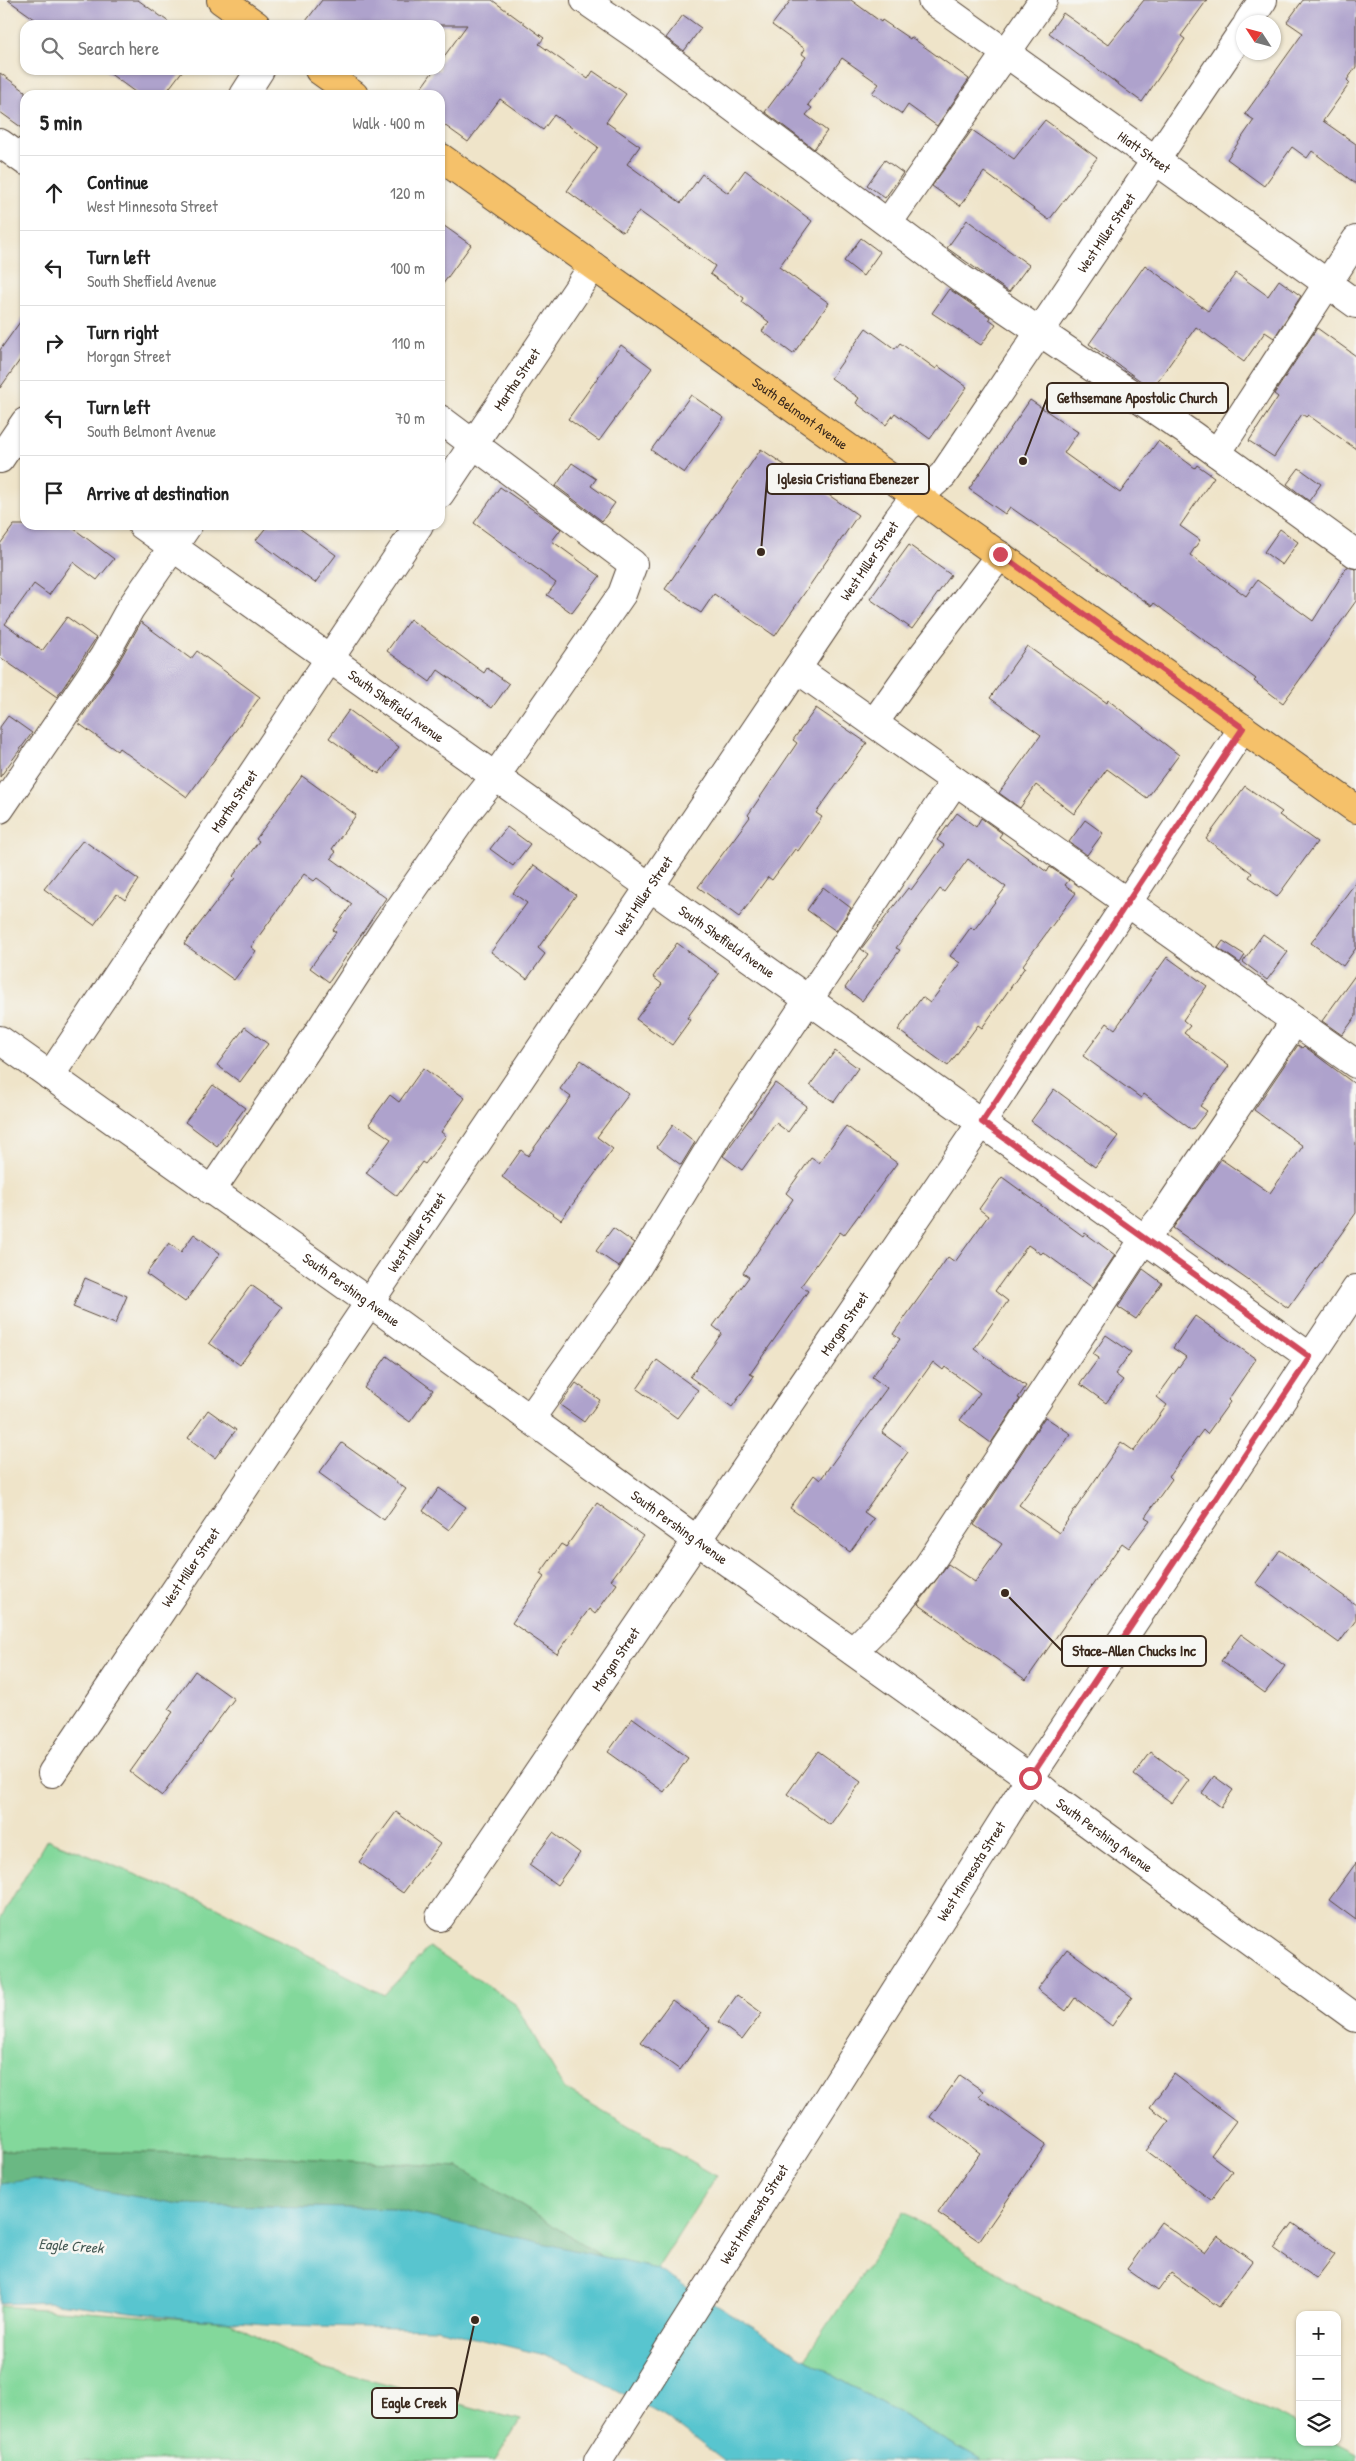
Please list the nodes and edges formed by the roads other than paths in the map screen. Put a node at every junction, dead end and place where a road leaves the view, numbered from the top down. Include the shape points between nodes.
1 (585, 0) edge
2 (932, 0) edge
3 (1043, 0) edge
4 (1263, 0) edge
5 (230, 3) edge
6 (1253, 15) edge
7 (250, 20) edge
8 (1236, 40) edge
9 (1007, 53) junction
10 (257, 75) edge
11 (326, 75) edge
12 (247, 90) edge
13 (347, 90) edge
14 (0, 143) edge
15 (20, 157) edge
16 (1154, 160) junction
17 (445, 161) edge
18 (888, 224) junction
19 (1356, 240) edge
20 (593, 266) junction
21 (1327, 283) junction
22 (1356, 304) edge
23 (1040, 330) junction
24 (445, 424) edge
25 (473, 444) junction
26 (1217, 453) junction
27 (445, 486) edge
28 (919, 497) junction
29 (149, 530) edge
30 (185, 530) edge
31 (416, 530) edge
32 (174, 547) junction
33 (1000, 554) junction
34 (1356, 554) edge
35 (330, 660) junction
36 (797, 669) junction
37 (874, 723) junction
38 (1243, 728) junction
39 (495, 777) junction
40 (955, 781) junction
41 (0, 809) edge
42 (1356, 809) edge
43 (651, 887) junction
44 (1127, 903) junction
45 (809, 1000) junction
46 (1295, 1021) junction
47 (0, 1040) edge
48 (1356, 1064) edge
49 (50, 1076) junction
50 (982, 1122) junction
51 (211, 1191) junction
52 (1144, 1238) junction
53 (1356, 1289) edge
54 (369, 1303) junction
55 (1310, 1357) junction
56 (530, 1419) junction
57 (698, 1541) junction
58 (853, 1651) junction
59 (52, 1773) dead end
60 (1030, 1778) junction
61 (440, 1917) dead end
62 (1356, 2018) edge
63 (598, 2461) edge

1 - 18 street
2 - 9 street, Hiatt Street
3 - 9 street
4 - 6 street
5 - 7 main road
8 - 16 street, West Miller Street
9 - 16 street, Hiatt Street
9 - 18 street
10 - 12 street
11 - 13 main road
14 - 15 street
16 - 21 street, Hiatt Street
16 - 23 street, West Miller Street
17 - 20 main road, South Belmont Avenue
18 - 23 street via 962,279
19 - 21 street
20 - 25 street, Martha Street
20 - 28 main road, South Belmont Avenue
21 - 22 street, Hiatt Street
21 - 26 street
23 - 26 street
23 - 28 street, West Miller Street via 943,475
24 - 25 street
25 - 27 street, Martha Street
25 - 39 street via 633,564 622,594
26 - 34 street
28 - 33 main road, South Belmont Avenue
28 - 36 street, West Miller Street via 897,520
29 - 32 street, South Sheffield Avenue
30 - 32 street
31 - 35 street, Martha Street
32 - 35 street, South Sheffield Avenue
32 - 41 street
33 - 37 street
33 - 38 main road, South Belmont Avenue
35 - 39 street, South Sheffield Avenue
35 - 49 street, Martha Street
36 - 37 street
36 - 43 street, West Miller Street
37 - 40 street
38 - 42 main road, South Belmont Avenue
38 - 44 street, Morgan Street
39 - 43 street, South Sheffield Avenue
39 - 51 street via 389,923
40 - 44 street
40 - 45 street
43 - 45 street, South Sheffield Avenue
43 - 54 street, West Miller Street
44 - 46 street
44 - 50 street, Morgan Street
45 - 50 street, South Sheffield Avenue
45 - 56 street via 718,1133 630,1278
46 - 48 street
46 - 52 street via 1164,1216
47 - 49 street, South Pershing Avenue
49 - 51 street, South Pershing Avenue
50 - 52 street, South Sheffield Avenue
50 - 57 street, Morgan Street
51 - 54 street, South Pershing Avenue
52 - 55 street, South Sheffield Avenue
52 - 58 street via 926,1569 889,1615
53 - 55 street, West Minnesota Street
54 - 56 street, South Pershing Avenue
54 - 59 street, West Miller Street
55 - 60 street, West Minnesota Street
56 - 57 street, South Pershing Avenue
57 - 58 street, South Pershing Avenue
57 - 61 street, Morgan Street
58 - 60 street, South Pershing Avenue
60 - 62 street, South Pershing Avenue
60 - 63 street, West Minnesota Street

